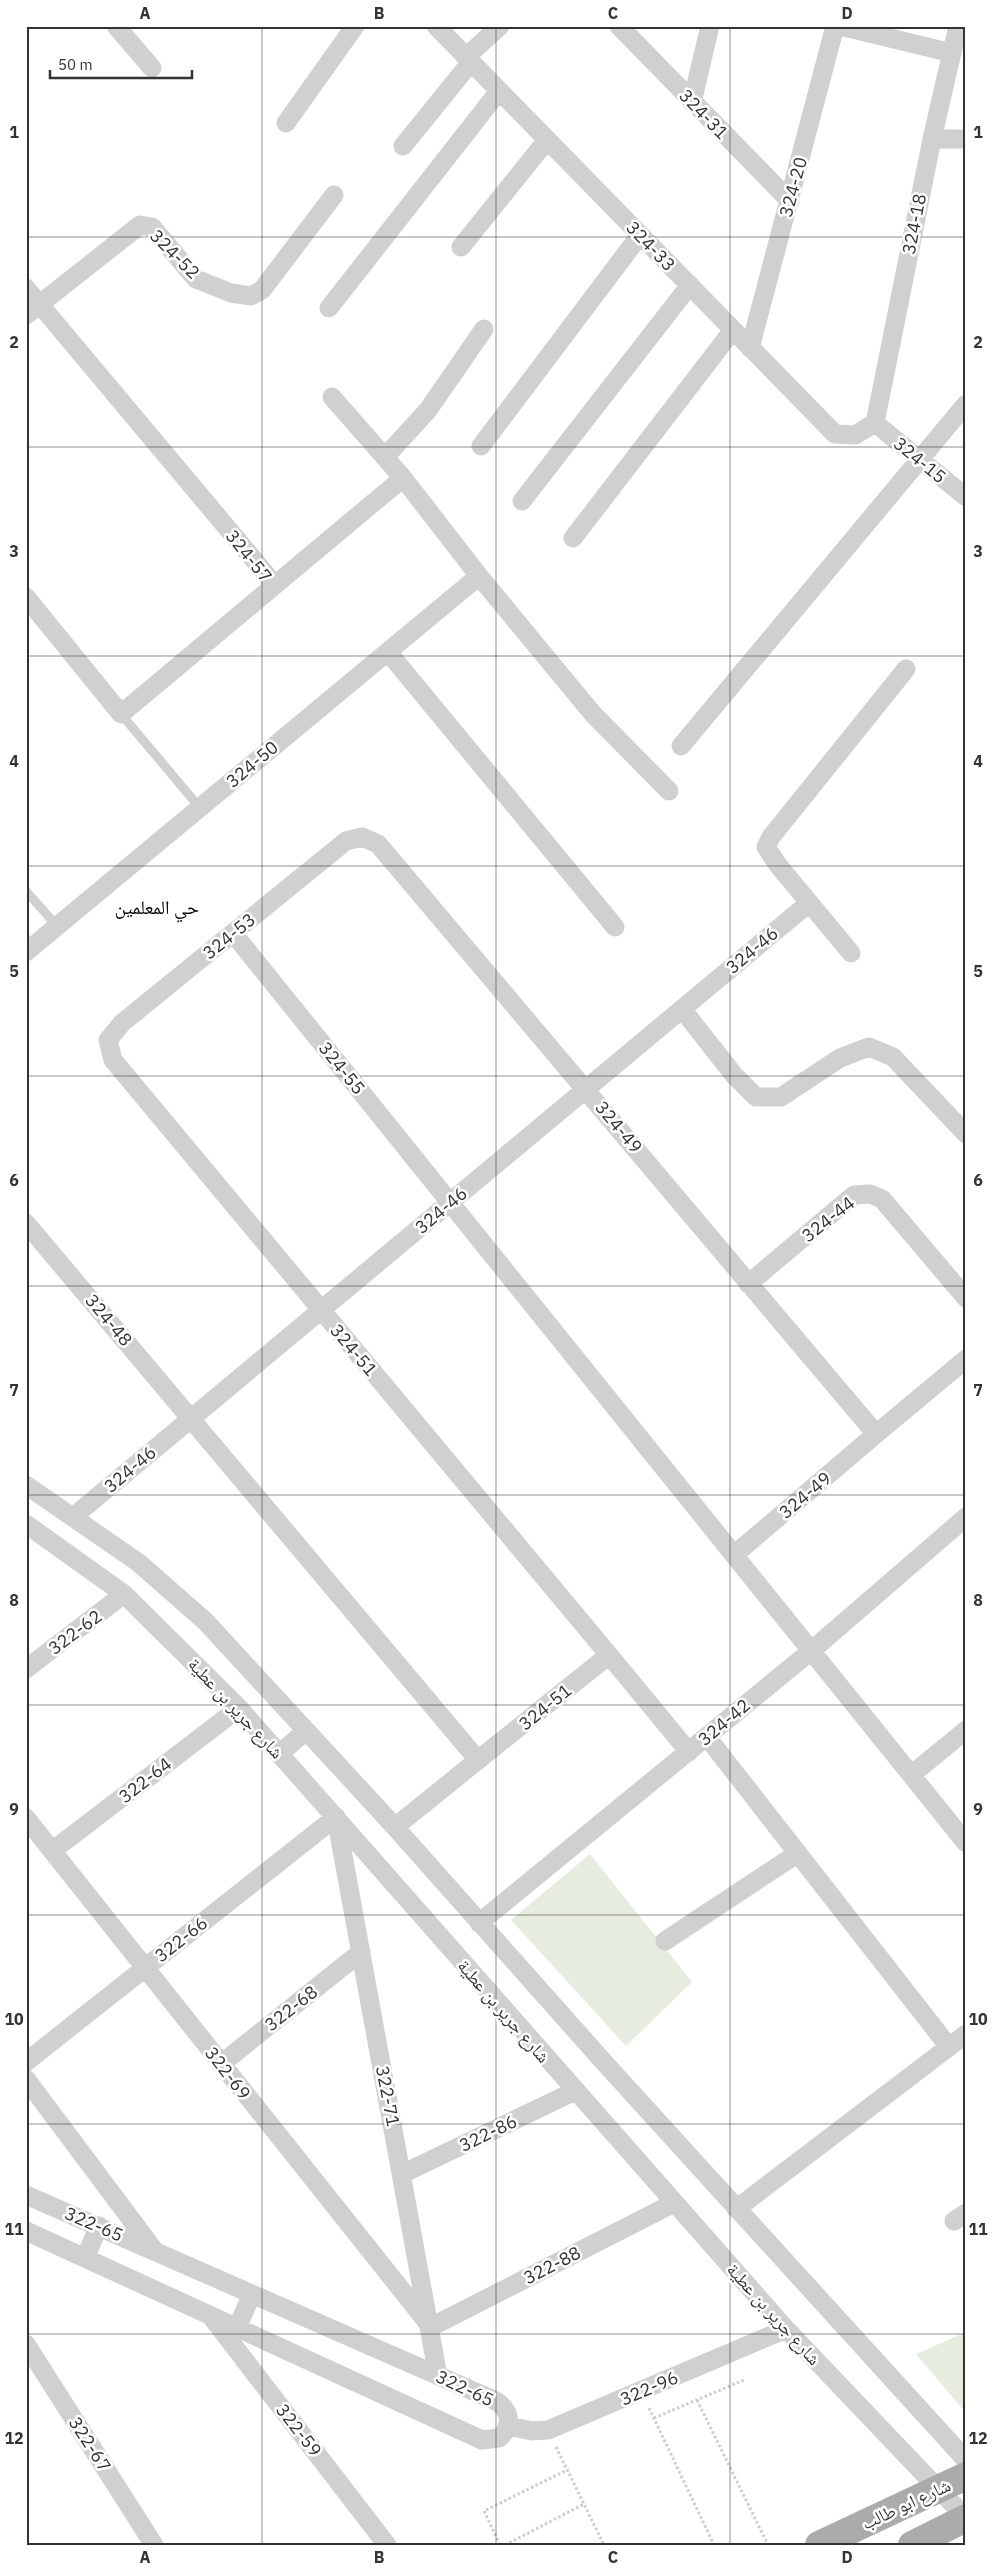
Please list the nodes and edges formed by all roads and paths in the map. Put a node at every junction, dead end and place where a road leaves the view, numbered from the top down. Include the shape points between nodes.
1 (116, 26) edge
2 (355, 26) edge
3 (436, 26) edge
4 (500, 26) edge
5 (619, 26) edge
6 (710, 26) edge
7 (835, 26) edge
8 (840, 26) edge
9 (958, 26) edge
10 (952, 52) junction
11 (468, 59) junction
12 (152, 68) dead end
13 (499, 91) junction
14 (692, 102) junction
15 (286, 123) dead end
16 (932, 139) junction
17 (966, 139) edge
18 (547, 140) junction
19 (403, 146) dead end
20 (334, 195) dead end
21 (790, 201) junction
22 (640, 235) junction
23 (461, 247) dead end
24 (690, 285) junction
25 (26, 288) edge
26 (329, 308) dead end
27 (33, 310) edge
28 (484, 329) dead end
29 (733, 330) junction
30 (750, 348) junction
31 (332, 397) dead end
32 (966, 404) edge
33 (874, 423) junction
34 (481, 446) dead end
35 (385, 457) junction
36 (921, 460) junction
37 (403, 478) junction
38 (966, 497) edge
39 (522, 501) dead end
40 (574, 538) dead end
41 (478, 576) junction
42 (275, 585) junction
43 (26, 597) edge
44 (388, 652) junction
45 (906, 669) dead end
46 (121, 714) junction
47 (681, 746) dead end
48 (669, 791) dead end
49 (200, 808) junction
50 (26, 891) edge
51 (809, 903) junction
52 (57, 926) junction
53 (615, 927) dead end
54 (233, 933) junction
55 (26, 952) edge
56 (852, 954) dead end
57 (682, 1009) junction
58 (587, 1088) junction
59 (966, 1134) edge
60 (450, 1202) junction
61 (26, 1223) edge
62 (748, 1284) junction
63 (966, 1298) edge
64 (321, 1310) junction
65 (966, 1359) edge
66 (192, 1418) junction
67 (876, 1434) junction
68 (26, 1485) edge
69 (966, 1516) edge
70 (73, 1517) junction
71 (26, 1524) edge
72 (734, 1555) junction
73 (124, 1594) junction
74 (811, 1651) junction
75 (609, 1655) junction
76 (26, 1669) edge
77 (239, 1708) junction
78 (966, 1730) edge
79 (306, 1731) junction
80 (707, 1737) junction
81 (689, 1752) junction
82 (279, 1754) junction
83 (478, 1760) junction
84 (911, 1775) junction
85 (336, 1817) junction
86 (26, 1818) edge
87 (395, 1827) junction
88 (966, 1843) edge
89 (52, 1851) junction
90 (798, 1853) junction
91 (479, 1923) junction
92 (665, 1941) dead end
93 (361, 1952) junction
94 (145, 1968) junction
95 (966, 2034) edge
96 (949, 2047) junction
97 (26, 2062) edge
98 (221, 2064) junction
99 (26, 2079) edge
100 (575, 2091) junction
101 (402, 2174) junction
102 (26, 2195) edge
103 (674, 2203) junction
104 (736, 2209) junction
105 (99, 2226) junction
106 (26, 2231) edge
107 (155, 2251) junction
108 (85, 2258) junction
109 (252, 2294) junction
110 (211, 2316) junction
111 (431, 2327) junction
112 (237, 2328) junction
113 (786, 2330) junction
114 (26, 2344) edge
115 (438, 2376) junction
116 (744, 2380) dead end
117 (641, 2391) junction
118 (697, 2400) junction
119 (654, 2418) junction
120 (509, 2426) junction
121 (548, 2430) junction
122 (966, 2460) edge
123 (567, 2470) junction
124 (966, 2476) edge
125 (938, 2489) junction
126 (584, 2504) junction
127 (966, 2518) edge
128 (154, 2545) edge
129 (387, 2545) edge
130 (500, 2545) edge
131 (505, 2545) edge
132 (604, 2545) edge
133 (714, 2545) edge
134 (768, 2545) edge
135 (819, 2545) edge
136 (912, 2545) edge

1 - 12 street
2 - 15 street
3 - 11 street, 324-33
4 - 11 street
5 - 14 street, 324-31
6 - 14 street
7 - 21 street, 324-20
8 - 10 street
9 - 10 street, 324-18
10 - 16 street, 324-18
11 - 13 street, 324-33
11 - 19 street
13 - 18 street, 324-33
13 - 26 street
14 - 21 street, 324-31
16 - 17 street
16 - 33 street, 324-18
18 - 22 street, 324-33
18 - 23 street
20 - 27 street, 324-52 via 262,290 250,296 231,294 196,279 152,227 140,225
21 - 30 street, 324-20
22 - 24 street, 324-33
22 - 34 street
24 - 29 street, 324-33
24 - 39 street
25 - 27 street, 324-57
27 - 42 street, 324-57
28 - 35 street via 428,410
29 - 30 street, 324-33
29 - 40 street
30 - 33 street, 324-33 via 835,434 855,435
31 - 35 street
32 - 36 street
33 - 36 street, 324-15
35 - 37 street
36 - 38 street, 324-15
36 - 47 street
37 - 41 street
37 - 42 street
41 - 44 street, 324-50
41 - 48 street via 593,714
42 - 46 street, 324-57
43 - 46 street
44 - 49 street, 324-50
44 - 53 street
45 - 51 street via 766,847
46 - 49 lane
49 - 52 street, 324-50
50 - 52 lane
51 - 56 street
51 - 57 street, 324-46
52 - 55 street, 324-50
54 - 58 street, 324-53 via 346,841 362,837 378,844
54 - 60 street, 324-55
54 - 64 street, 324-53 via 122,1023 108,1040 113,1060
57 - 58 street, 324-46
57 - 59 street via 734,1075 756,1097 781,1097 840,1058 869,1047 893,1057
58 - 60 street, 324-46
58 - 62 street, 324-49
60 - 64 street, 324-46
60 - 72 street
61 - 66 street, 324-48
62 - 63 street, 324-44 via 854,1195 870,1194 882,1199
62 - 67 street, 324-49
64 - 66 street, 324-46
64 - 75 street, 324-51
65 - 67 street
66 - 70 street, 324-46
66 - 83 street
67 - 72 street, 324-49
68 - 70 street, شارع جرير بن عطية
69 - 74 street, 324-42
70 - 79 street, شارع جرير بن عطية via 139,1563 206,1622
71 - 73 street, شارع جرير بن عطية
72 - 74 street
73 - 76 street, 322-62
73 - 77 street, شارع جرير بن عطية
74 - 80 street, 324-42
74 - 84 street
75 - 81 street
75 - 83 street, 324-51
77 - 82 street, شارع جرير بن عطية
77 - 89 street, 322-64
78 - 84 street
79 - 82 street
79 - 87 street, شارع جرير بن عطية
80 - 81 street, 324-42
80 - 90 street
81 - 91 street, 324-42
82 - 85 street, شارع جرير بن عطية
83 - 87 street, 324-51
84 - 88 street
85 - 93 street, 322-71
85 - 94 street, 322-66
85 - 100 street, شارع جرير بن عطية
86 - 89 street, 322-69
87 - 91 street, شارع جرير بن عطية
89 - 94 street, 322-69
90 - 92 street
90 - 96 street
91 - 104 street, شارع جرير بن عطية
93 - 98 street, 322-68
93 - 101 street, 322-71
94 - 97 street, 322-66
94 - 98 street, 322-69
95 - 96 street
96 - 104 street
98 - 111 street, 322-69
99 - 107 street
100 - 101 street, 322-86
100 - 103 street, شارع جرير بن عطية
101 - 111 street, 322-71
102 - 105 street, 322-65
103 - 111 street, 322-88
103 - 113 street, شارع جرير بن عطية
104 - 122 street, شارع جرير بن عطية
105 - 107 street, 322-65
105 - 108 street
106 - 108 street, 322-65
107 - 109 street, 322-65
108 - 110 street, 322-65
109 - 112 street
109 - 115 street, 322-65
110 - 112 street, 322-65
110 - 129 street, 322-59
111 - 115 street, 322-71
112 - 120 street, 322-65 via 482,2440 499,2438
113 - 117 street, 322-96
113 - 125 street, شارع جرير بن عطية
114 - 128 street, 322-67
115 - 120 street, 322-65 via 504,2407 509,2416
116 - 118 path
117 - 119 path
117 - 121 street, 322-96
118 - 119 path
118 - 134 path
119 - 133 path
120 - 121 street, 322-96 via 532,2431
121 - 123 path
123 - 126 path
123 - 130 path via 484,2512
124 - 125 main road, شارع ابو طالب
125 - 127 street, شارع جرير بن عطية
125 - 135 main road, شارع ابو طالب
126 - 131 path
126 - 132 path
127 - 136 main road

